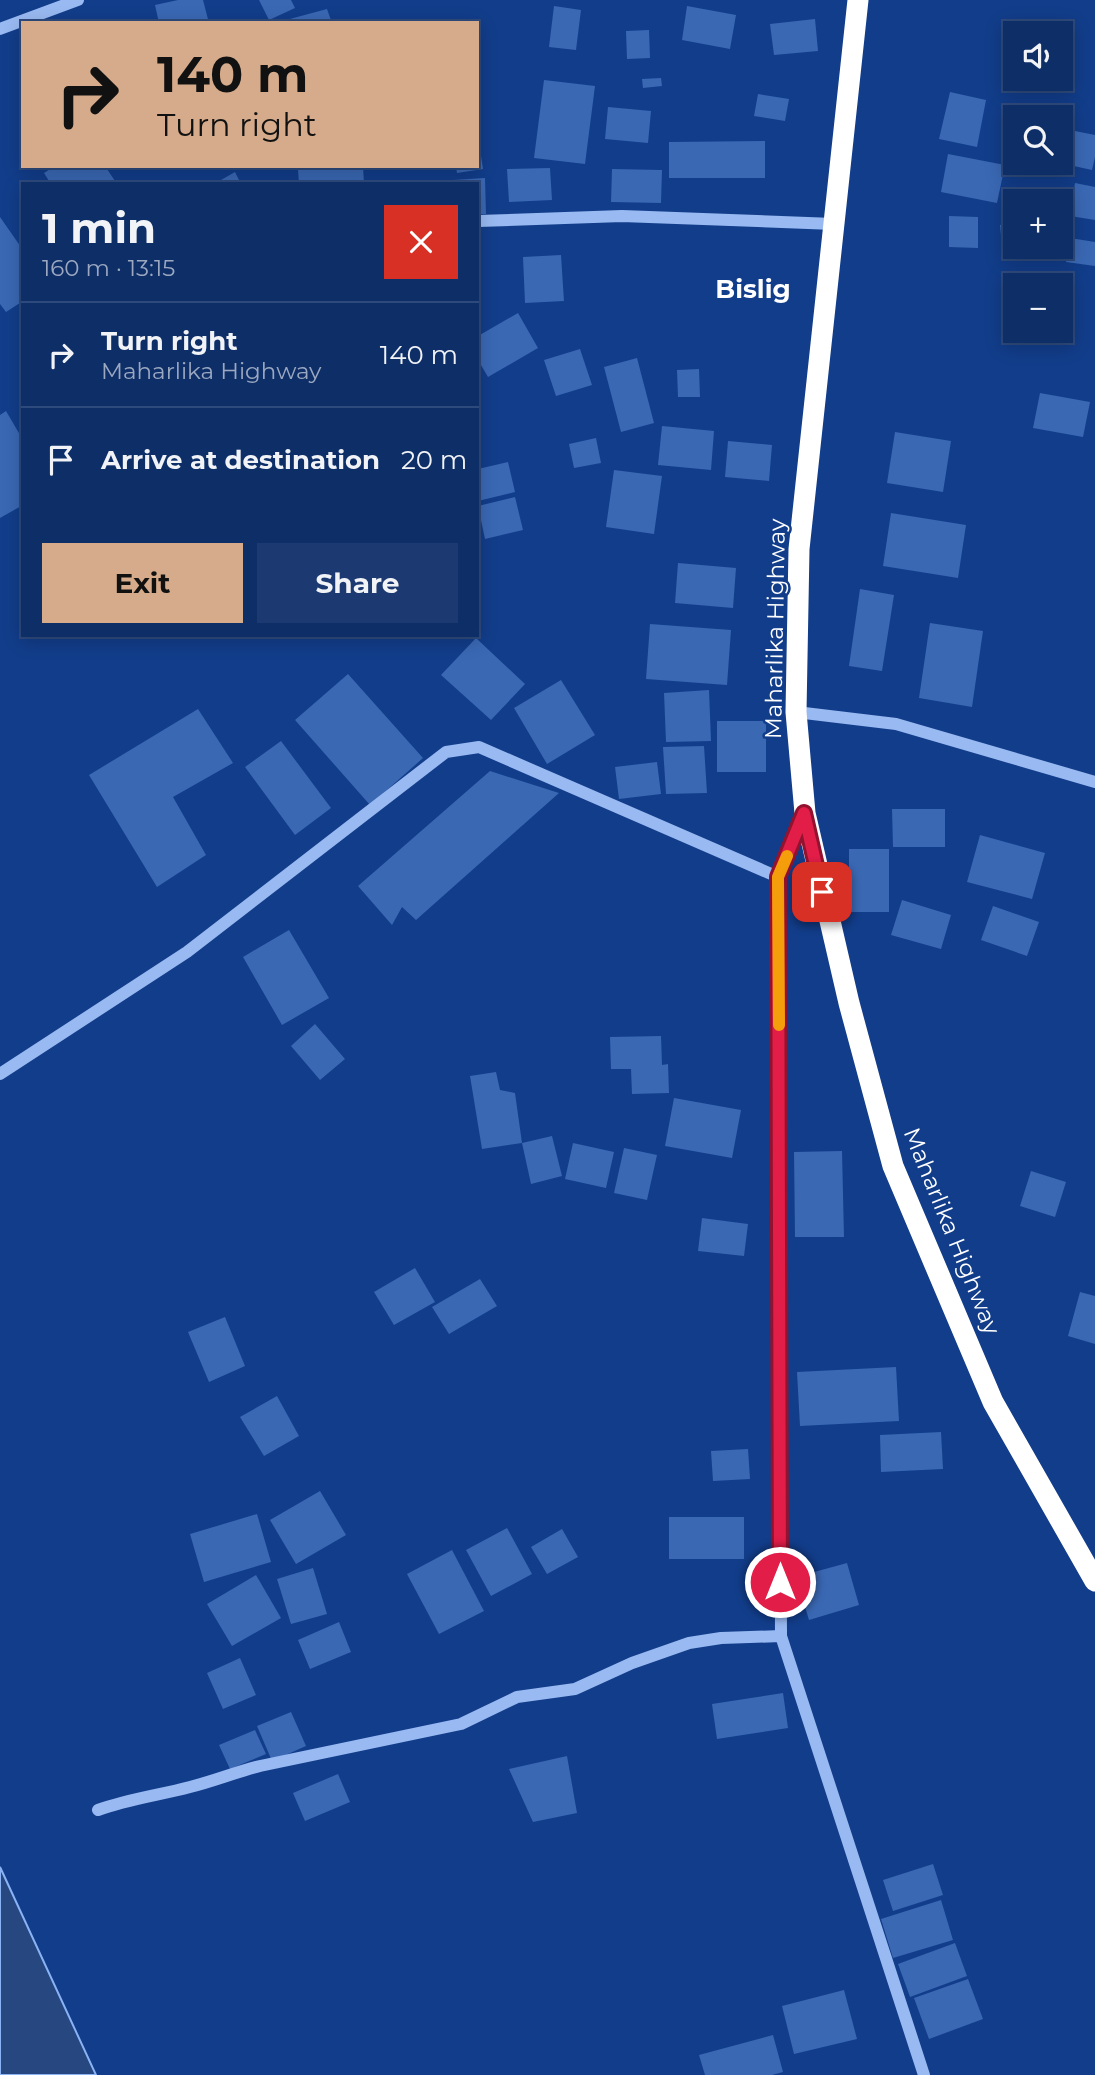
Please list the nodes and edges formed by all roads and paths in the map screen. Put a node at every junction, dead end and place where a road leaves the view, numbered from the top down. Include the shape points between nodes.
1 (78, 0) edge
2 (858, 0) edge
3 (21, 21) edge
4 (22, 21) edge
5 (0, 29) edge
6 (479, 221) edge
7 (834, 224) junction
8 (796, 712) junction
9 (1095, 782) edge
10 (804, 813) junction
11 (778, 877) junction
12 (0, 1074) edge
13 (1095, 1581) edge
14 (780, 1636) junction
15 (98, 1810) dead end
16 (924, 2075) edge

1 - 4 street
2 - 7 highway, Maharlika Highway
3 - 5 street
6 - 7 street via 622,216
7 - 8 highway, Maharlika Highway via 799,549
8 - 9 street via 896,724
8 - 10 highway, Maharlika Highway
10 - 11 street
10 - 13 highway, Maharlika Highway via 893,1166 993,1402
11 - 12 street via 479,747 446,752 187,952
11 - 14 street
14 - 15 street via 689,1643 575,1689 517,1697 461,1724 235,1772
14 - 16 street

